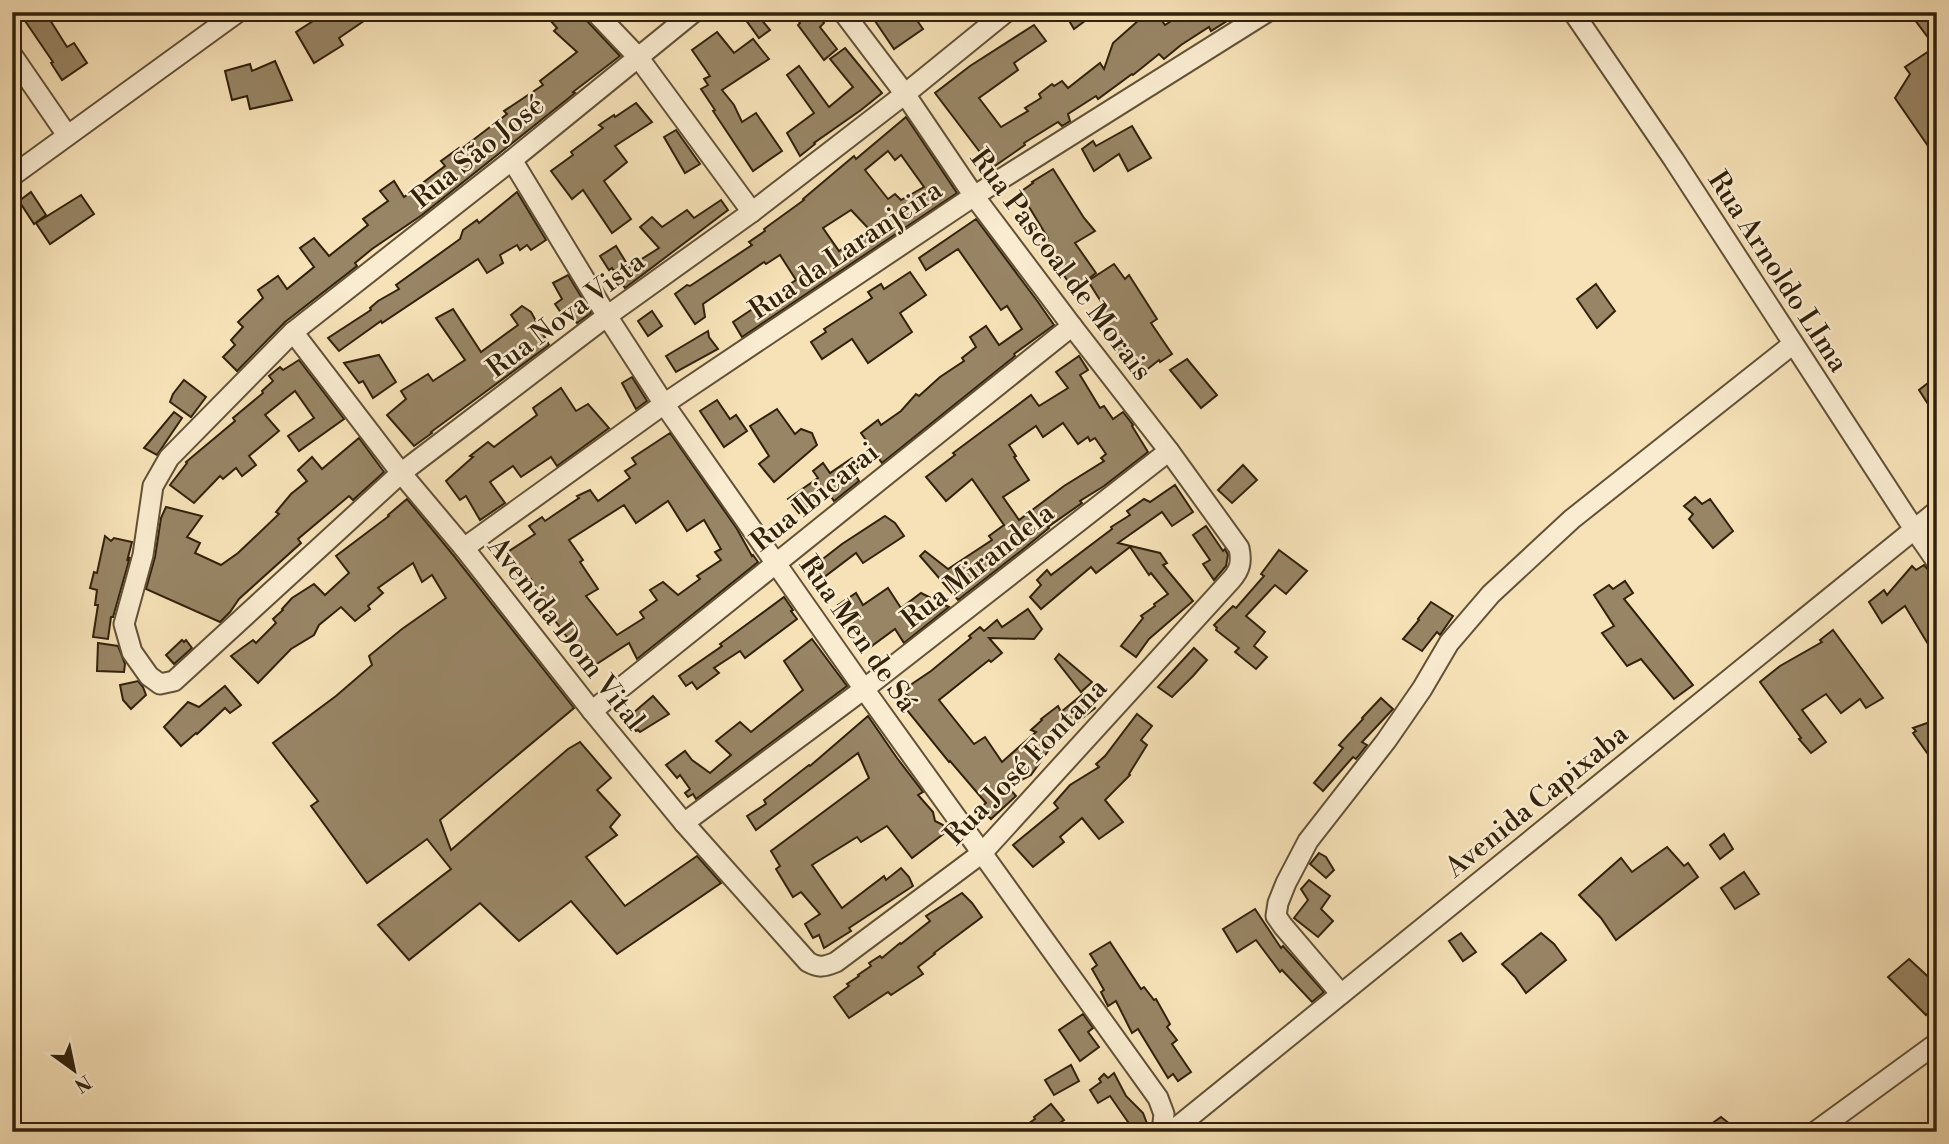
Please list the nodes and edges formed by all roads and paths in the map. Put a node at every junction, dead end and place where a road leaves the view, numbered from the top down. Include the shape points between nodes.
1 (238, 12) edge
2 (595, 12) edge
3 (694, 12) edge
4 (843, 12) edge
5 (1006, 12) edge
6 (1267, 12) edge
7 (1573, 12) edge
8 (1244, 18) edge
9 (12, 54) edge
10 (638, 57) junction
11 (905, 94) junction
12 (67, 135) junction
13 (512, 160) junction
14 (12, 176) edge
15 (974, 196) junction
16 (752, 212) junction
17 (607, 316) junction
18 (1072, 326) junction
19 (293, 332) junction
20 (1793, 344) junction
21 (664, 404) junction
22 (1169, 451) junction
23 (401, 473) junction
24 (1937, 511) edge
25 (1913, 529) junction
26 (464, 548) junction
27 (1238, 548) joint
28 (1937, 562) edge
29 (775, 563) junction
30 (174, 681) joint
31 (864, 689) junction
32 (592, 711) junction
33 (684, 823) junction
34 (982, 853) junction
35 (808, 962) joint
36 (1341, 994) junction
37 (1937, 1043) edge
38 (1158, 1098) junction
39 (1155, 1132) edge
40 (1161, 1132) edge
41 (1171, 1132) edge
42 (1815, 1132) edge

1 - 12 street
2 - 10 street
3 - 10 street, Rua São José
4 - 11 street, Rua Pascoal de Morais
5 - 11 street, Rua Nova Vista
6 - 8 street, Rua da Laranjeira
7 - 20 street, Rua Arnoldo LIma
8 - 15 street, Rua da Laranjeira
9 - 12 street
10 - 13 street, Rua São José
10 - 16 street
11 - 15 street, Rua Pascoal de Morais
11 - 16 street, Rua Nova Vista
12 - 14 street
13 - 17 street, Rua Men de Sá
13 - 19 street, Rua São José
15 - 18 street, Rua Pascoal de Morais
15 - 21 street, Rua da Laranjeira
16 - 17 street, Rua Nova Vista
17 - 21 street, Rua Men de Sá
17 - 23 street, Rua Nova Vista
18 - 22 street, Rua Pascoal de Morais
18 - 29 street, Rua Ibicarai
19 - 23 street, Avenida Dom Vital
19 - 30 street, Rua São José via 169,458 153,486 143,555 124,624 132,652 149,676 160,684
20 - 25 street, Rua Arnoldo LIma
20 - 36 street via 1572,519 1491,594 1449,643 1386,741 1308,841 1282,893 1276,916
21 - 26 street, Rua da Laranjeira
21 - 29 street, Rua Men de Sá
22 - 27 street, Rua Pascoal de Morais
22 - 31 street, Rua Mirandela
23 - 26 street, Avenida Dom Vital
23 - 30 street, Rua Nova Vista
24 - 25 street, Avenida Capixaba
25 - 28 street, Rua Arnoldo LIma
25 - 36 street, Avenida Capixaba
26 - 32 street, Avenida Dom Vital
27 - 34 street, Rua José Fontana via 1238,572
29 - 31 street, Rua Men de Sá
29 - 32 street, Rua Ibicarai
31 - 33 street, Rua Mirandela
31 - 34 street, Rua Men de Sá
32 - 33 street, Avenida Dom Vital
33 - 35 street, Avenida Dom Vital
34 - 35 street, Rua José Fontana via 835,962 824,967
34 - 38 street, Rua Men de Sá
36 - 41 street, Avenida Capixaba
37 - 42 street
38 - 39 street
38 - 40 street via 1164,1114

